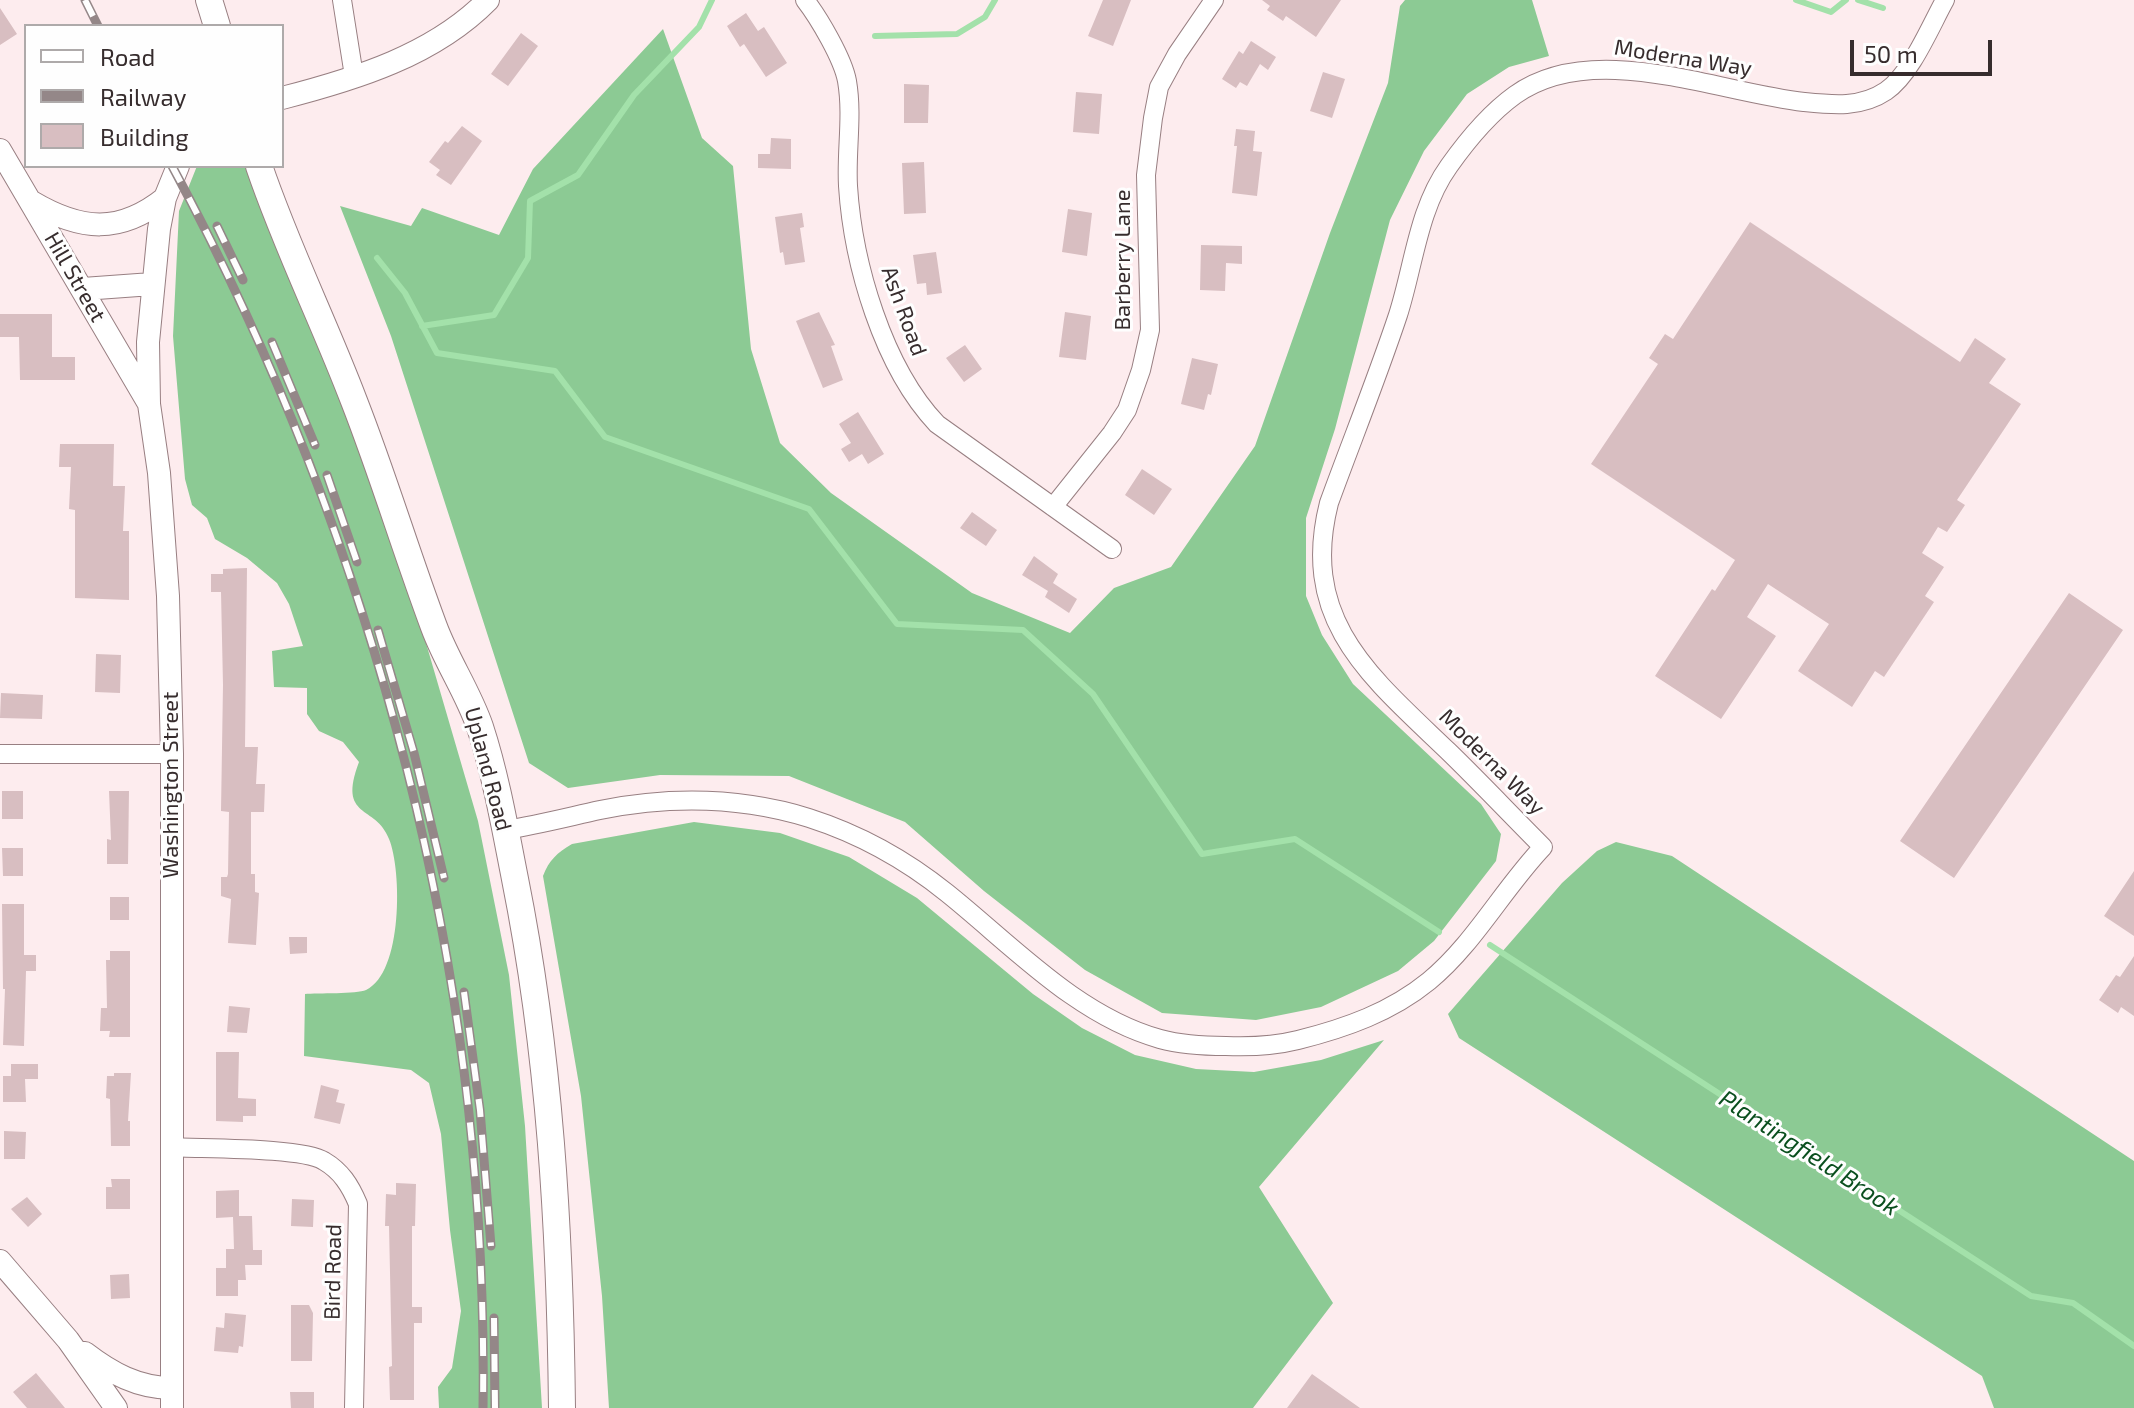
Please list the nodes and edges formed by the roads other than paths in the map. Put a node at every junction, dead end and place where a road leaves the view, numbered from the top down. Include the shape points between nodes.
1 (209, 0) edge
2 (342, 0) edge
3 (488, 0) edge
4 (1214, 0) edge
5 (1945, 0) edge
6 (810, 2) edge
7 (216, 24) edge
8 (354, 76) junction
9 (284, 97) edge
10 (0, 150) edge
11 (177, 168) edge
12 (260, 168) edge
13 (165, 198) junction
14 (31, 202) junction
15 (152, 284) junction
16 (83, 289) junction
17 (149, 404) junction
18 (1053, 507) junction
19 (1112, 549) dead end
20 (0, 754) edge
21 (172, 754) junction
22 (505, 830) junction
23 (170, 1147) junction
24 (0, 1261) edge
25 (68, 1340) junction
26 (172, 1398) edge
27 (116, 1408) edge
28 (354, 1408) edge
29 (562, 1408) edge

1 - 7 main road
2 - 8 street
3 - 8 street via 421,50
4 - 18 street, Barberry Lane via 1159,87 1146,175 1150,330 1141,370 1127,410
5 - 22 street, Moderna Way via 1897,82 1868,101 1829,105 1783,100 1614,69 1554,75 1501,107 1435,187 1397,317 1329,503 1322,530 1323,577 1337,624 1360,662 1543,847 1458,951 1401,1001 1368,1019 1287,1043 1180,1043 1142,1032 1082,1001 925,877 860,837 811,819 732,802 680,801 601,810
6 - 18 street, Ash Road via 847,79 854,228 883,335 902,377 937,424
8 - 9 street
10 - 14 street, Hill Street
11 - 13 street, Washington Street
12 - 22 main road, Upland Road via 354,401 450,667 475,714
13 - 14 street via 142,215 107,225 63,219
13 - 15 street, Washington Street
14 - 16 street, Hill Street
15 - 16 street
15 - 17 street, Washington Street
16 - 17 street, Hill Street
17 - 21 street, Washington Street via 163,515
18 - 19 street, Ash Road
20 - 21 street
21 - 23 street, Washington Street
22 - 29 main road, Upland Road via 549,1109 559,1240
23 - 26 street, Washington Street
23 - 28 street, Bird Road via 321,1159 351,1186 358,1204
24 - 25 street
25 - 26 street via 106,1369
25 - 27 street

